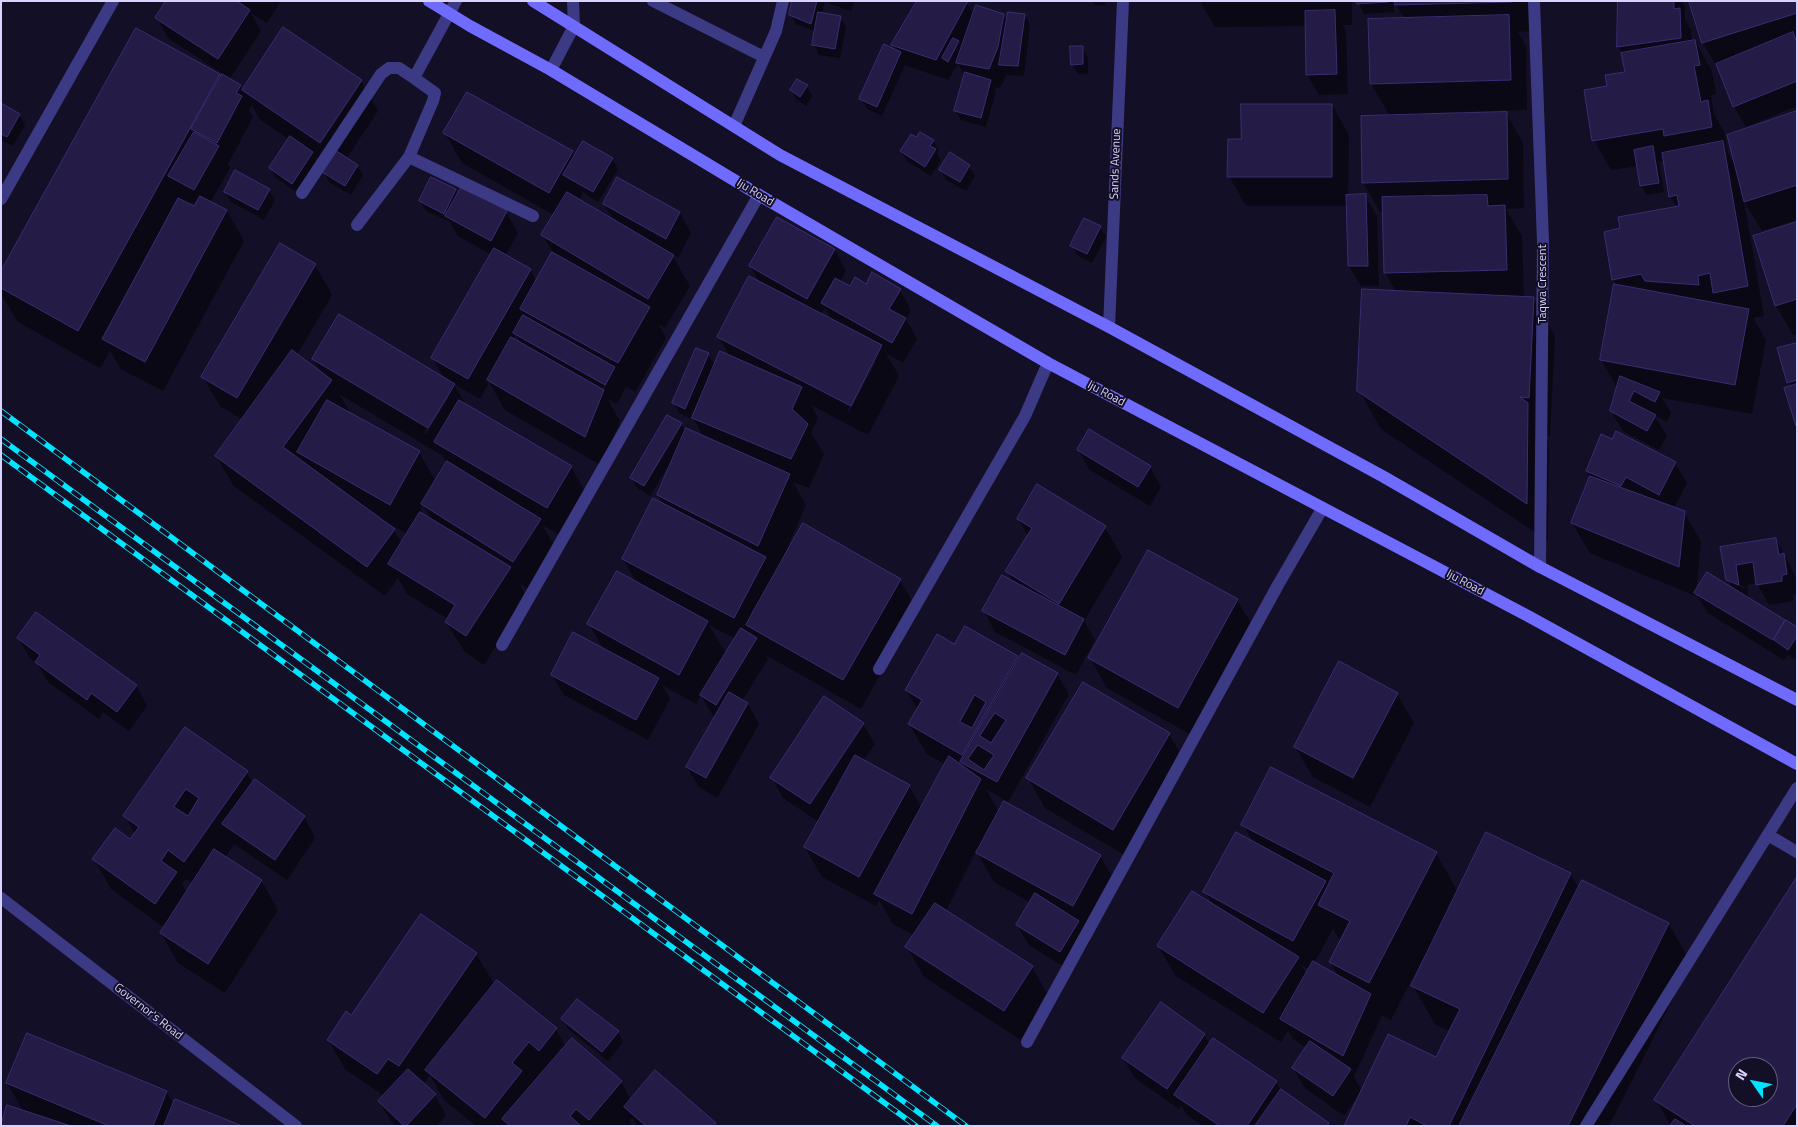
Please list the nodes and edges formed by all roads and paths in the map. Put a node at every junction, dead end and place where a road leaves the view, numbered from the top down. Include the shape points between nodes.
1 (113, 1) edge
2 (429, 1) edge
3 (456, 1) edge
4 (533, 1) edge
5 (573, 1) edge
6 (653, 1) edge
7 (783, 1) edge
8 (1123, 1) edge
9 (1534, 1) edge
10 (449, 14) junction
11 (574, 26) junction
12 (764, 58) junction
13 (551, 70) junction
14 (414, 78) junction
15 (734, 126) junction
16 (409, 157) junction
17 (302, 193) dead end
18 (759, 195) junction
19 (1, 199) edge
20 (533, 216) dead end
21 (357, 225) dead end
22 (1109, 328) junction
23 (1048, 364) junction
24 (1322, 509) junction
25 (1540, 567) junction
26 (502, 645) dead end
27 (880, 669) dead end
28 (1797, 700) edge
29 (1797, 764) edge
30 (1797, 788) edge
31 (1768, 835) junction
32 (1797, 852) edge
33 (1, 898) edge
34 (1026, 1042) dead end
35 (296, 1126) edge
36 (1586, 1126) edge

1 - 19 street
2 - 10 main road, Iju Road
3 - 10 street
4 - 11 main road
5 - 11 street
6 - 12 street
7 - 12 street via 776,31
8 - 22 street, Sands Avenue
9 - 25 street, Taqwa Crescent via 1543,242
10 - 13 main road, Iju Road
10 - 14 street
11 - 13 street
11 - 15 main road
12 - 15 street
13 - 18 main road, Iju Road
14 - 16 street via 434,93
14 - 17 street via 399,68 389,68 381,74
15 - 22 main road via 780,155
16 - 20 street
16 - 21 street
18 - 23 main road, Iju Road
18 - 26 street
22 - 25 main road via 1376,472
23 - 24 main road, Iju Road
23 - 27 street via 1025,416
24 - 29 main road, Iju Road via 1528,616
24 - 34 street
25 - 28 main road
30 - 31 street
31 - 32 street
31 - 36 street
33 - 35 street, Governor's Road

